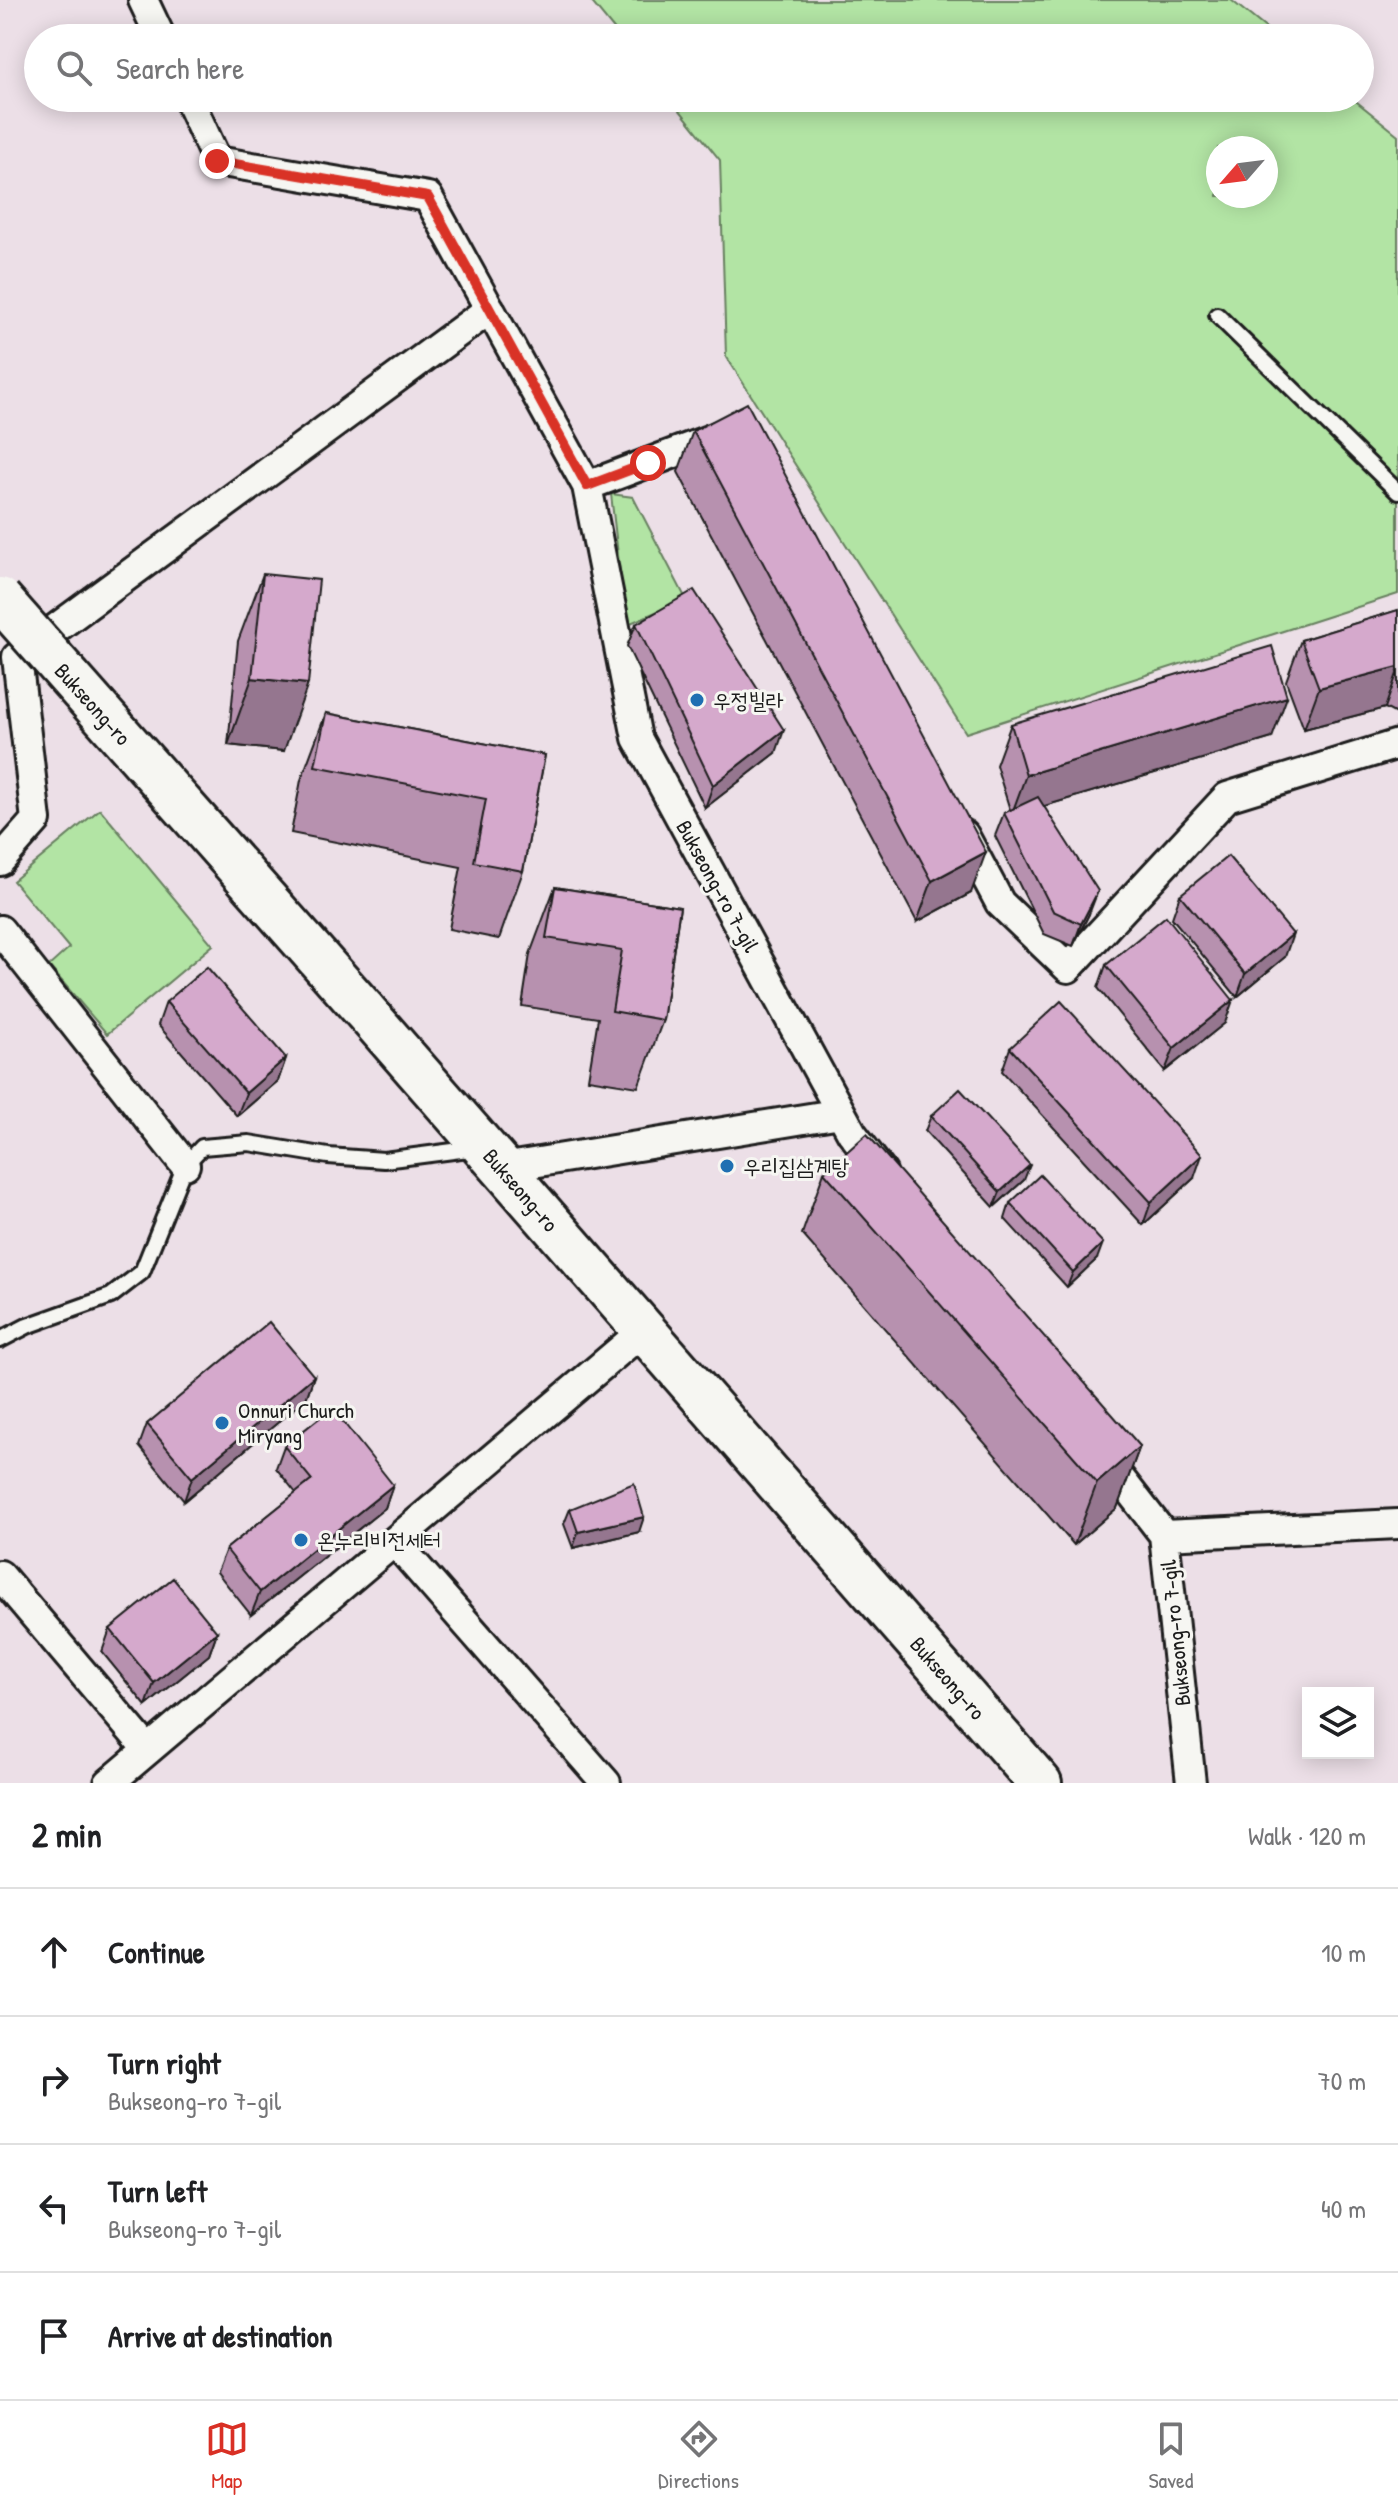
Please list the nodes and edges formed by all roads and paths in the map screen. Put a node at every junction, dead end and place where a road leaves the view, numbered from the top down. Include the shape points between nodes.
1 (143, 0) edge
2 (154, 24) edge
3 (194, 112) edge
4 (490, 309) junction
5 (1217, 315) dead end
6 (750, 424) edge
7 (587, 486) junction
8 (1398, 492) edge
9 (0, 599) edge
10 (8, 663) edge
11 (1398, 744) edge
12 (949, 804) edge
13 (0, 861) edge
14 (0, 930) edge
15 (841, 1113) junction
16 (493, 1158) junction
17 (185, 1165) junction
18 (901, 1196) edge
19 (644, 1330) junction
20 (0, 1340) edge
21 (1086, 1435) edge
22 (1398, 1524) edge
23 (1164, 1535) junction
24 (395, 1542) junction
25 (0, 1575) edge
26 (148, 1750) junction
27 (109, 1783) edge
28 (606, 1783) edge
29 (1040, 1783) edge
30 (1191, 1783) edge

1 - 2 street
3 - 4 street, Bukseong-ro 7-gil via 217,161 428,197
4 - 7 street, Bukseong-ro 7-gil
4 - 10 street
5 - 8 lane
6 - 7 street
7 - 15 street, Bukseong-ro 7-gil via 637,738
9 - 16 street, Bukseong-ro, bridge
10 - 13 street via 36,820
11 - 12 street via 1227,797 1068,968 1000,903
14 - 17 street
15 - 16 street
15 - 18 street, Bukseong-ro 7-gil
16 - 17 lane via 384,1160 249,1143 202,1147
16 - 19 street, Bukseong-ro
17 - 20 lane via 142,1272 111,1296
19 - 24 street
19 - 29 street, Bukseong-ro
21 - 23 street, Bukseong-ro 7-gil
22 - 23 street
23 - 30 street, Bukseong-ro 7-gil
24 - 26 street
24 - 28 street
25 - 26 street
26 - 27 street

